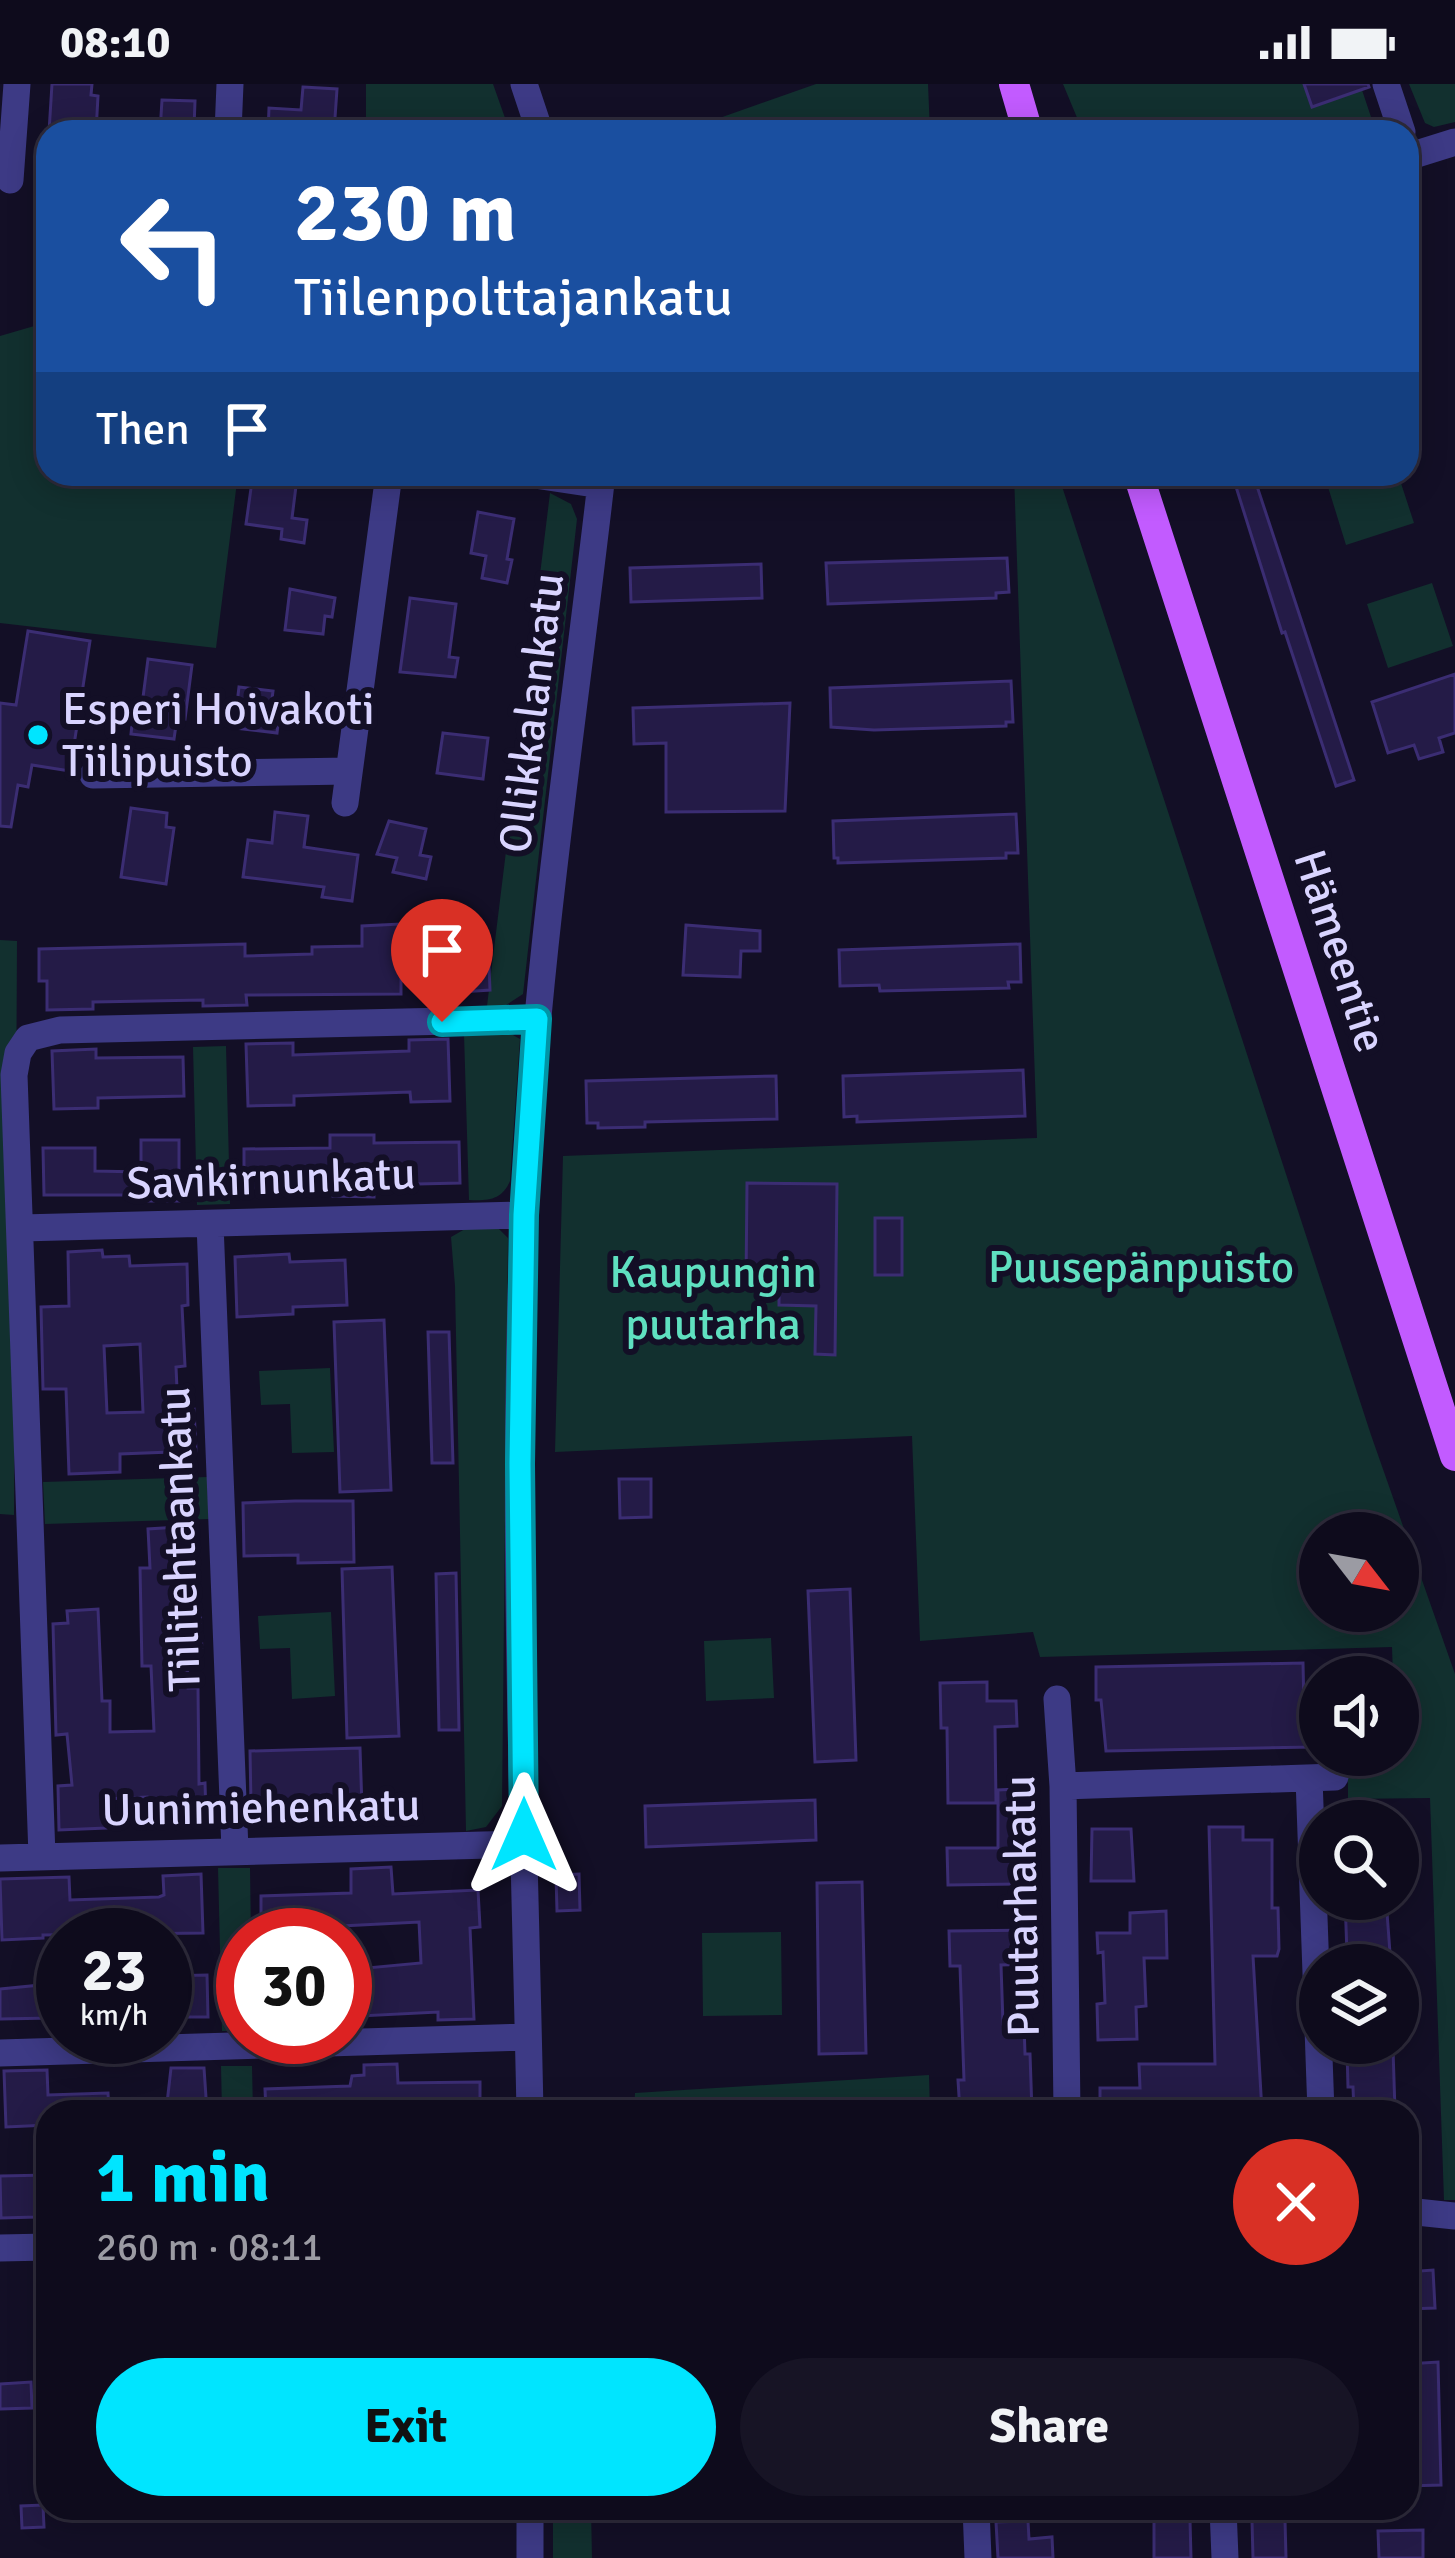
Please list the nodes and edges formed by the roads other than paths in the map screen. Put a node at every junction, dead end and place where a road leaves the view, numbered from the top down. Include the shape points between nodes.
1 (17, 84) edge
2 (230, 84) edge
3 (524, 84) edge
4 (1014, 84) edge
5 (1386, 84) edge
6 (228, 120) edge
7 (536, 120) edge
8 (1024, 120) edge
9 (1397, 120) edge
10 (1455, 142) edge
11 (1419, 146) edge
12 (10, 179) dead end
13 (387, 486) edge
14 (601, 486) edge
15 (1142, 486) edge
16 (350, 771) junction
17 (93, 775) dead end
18 (345, 803) dead end
19 (537, 1019) junction
20 (524, 1215) junction
21 (210, 1224) junction
22 (21, 1228) junction
23 (1455, 1456) edge
24 (1058, 1699) dead end
25 (1064, 1786) junction
26 (524, 1844) junction
27 (235, 1850) junction
28 (42, 1856) junction
29 (0, 1858) edge
30 (528, 2037) junction
31 (0, 2053) edge
32 (530, 2100) edge
33 (1067, 2100) edge
34 (1321, 2100) edge
35 (1419, 2212) edge
36 (1455, 2216) edge
37 (36, 2247) edge
38 (0, 2248) edge
39 (530, 2520) edge
40 (976, 2520) edge
41 (1223, 2520) edge
42 (530, 2558) edge
43 (977, 2558) edge
44 (1225, 2558) edge

1 - 12 street
2 - 6 street
3 - 7 street
4 - 8 main road
5 - 9 street
10 - 11 street
13 - 16 street
14 - 19 street, Ollikkalankatu
15 - 23 main road, Hämeentie
16 - 17 street
16 - 18 street
19 - 20 street, Ollikkalankatu
19 - 22 street via 28,1038 14,1075
20 - 21 street, Savikirnunkatu
20 - 26 street, Ollikkalankatu
21 - 22 street, Savikirnunkatu
21 - 27 street, Tiilitehtaankatu
22 - 28 street
24 - 25 street, Puutarhakatu
25 - 33 street, Puutarhakatu
25 - 34 street via 1322,1778
26 - 27 street, Uunimiehenkatu
26 - 30 street, Ollikkalankatu
27 - 28 street, Uunimiehenkatu
28 - 29 street, Uunimiehenkatu
30 - 31 street
30 - 32 street, Ollikkalankatu
35 - 36 street
37 - 38 street
39 - 42 street
40 - 43 street
41 - 44 street

